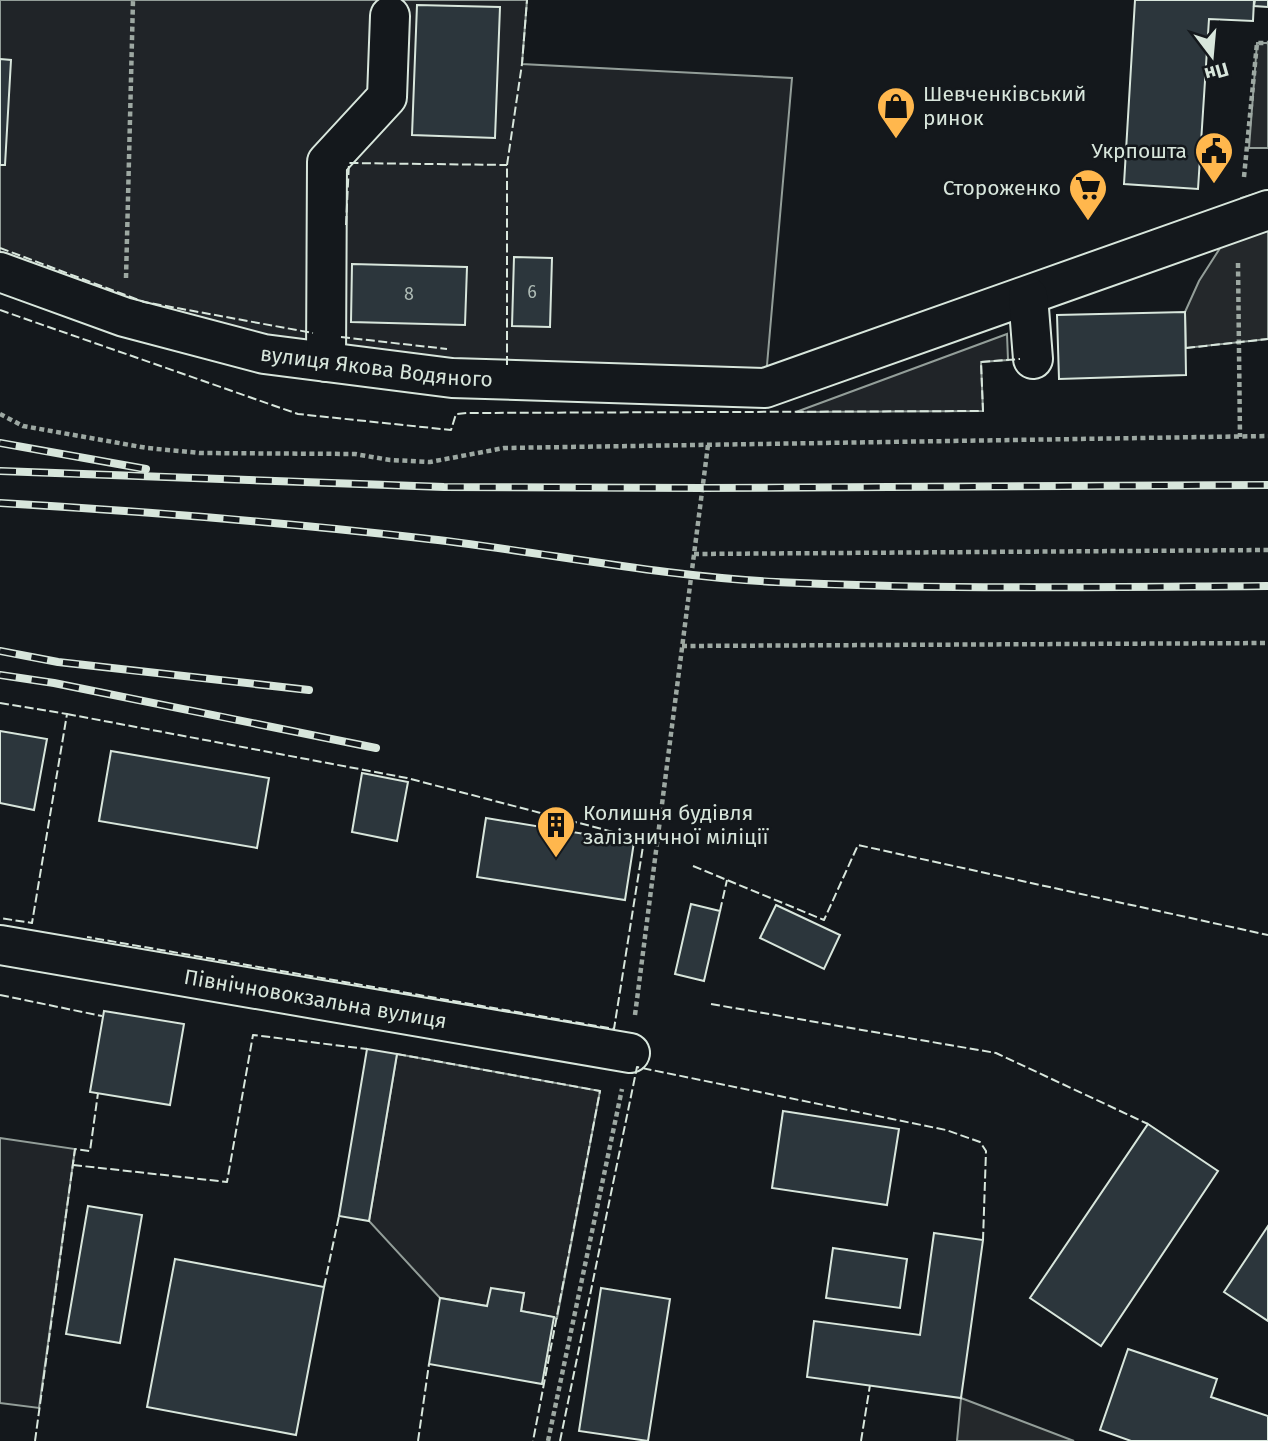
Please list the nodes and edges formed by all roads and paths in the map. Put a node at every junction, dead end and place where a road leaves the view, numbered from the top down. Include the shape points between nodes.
1 (133, 0) edge
2 (390, 16) dead end
3 (1268, 43) edge
4 (1253, 215) edge
5 (0, 272) edge
6 (1028, 296) junction
7 (124, 317) junction
8 (1033, 359) dead end
9 (326, 362) junction
10 (0, 414) edge
11 (1268, 436) edge
12 (1240, 437) junction
13 (708, 445) junction
14 (1268, 550) edge
15 (694, 554) junction
16 (1268, 643) edge
17 (682, 646) junction
18 (0, 945) edge
19 (630, 1053) junction
20 (548, 1441) edge

1 - 7 path
2 - 9 street via 387,97 327,162
3 - 4 path via 1256,43 1249,148
4 - 6 street
4 - 12 path
5 - 7 street, вулиця Якова Водяного
6 - 8 street
6 - 9 street, вулиця Якова Водяного via 765,388 452,377
7 - 9 street, вулиця Якова Водяного via 264,354
10 - 13 path via 23,426 59,433 147,448 222,454 355,454 430,461 504,448
11 - 12 path
12 - 13 path
13 - 15 path
14 - 15 path
15 - 17 path
16 - 17 path
17 - 19 path
18 - 19 street, Північновокзальна вулиця
19 - 20 path

